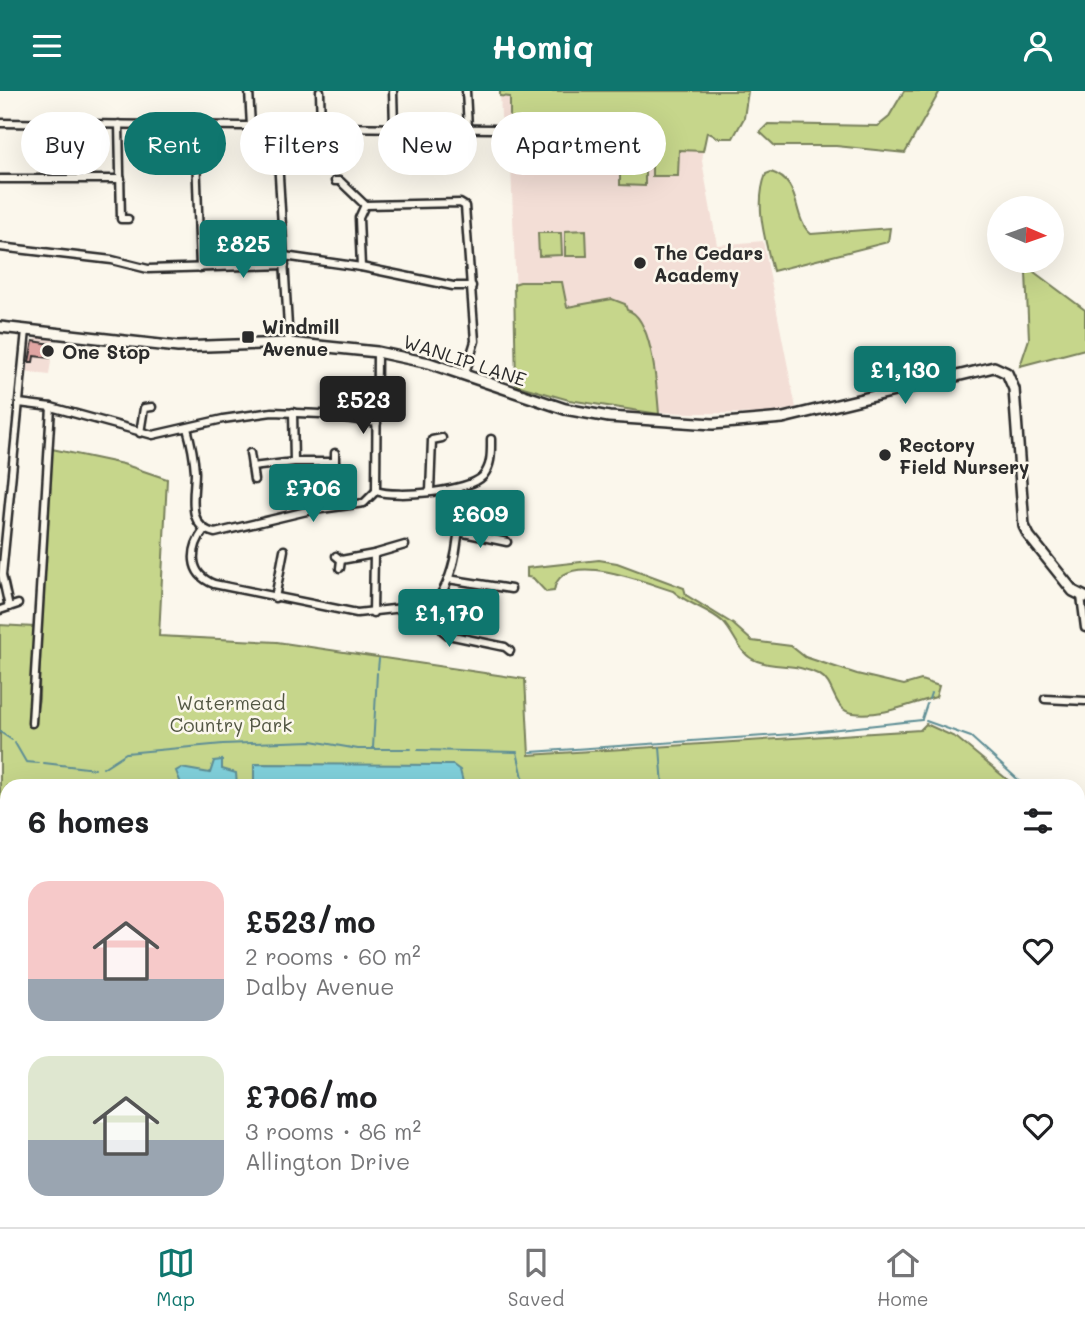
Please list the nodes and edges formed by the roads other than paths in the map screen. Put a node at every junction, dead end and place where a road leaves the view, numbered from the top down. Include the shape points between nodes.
1 (248, 91) edge
2 (320, 91) edge
3 (393, 91) edge
4 (466, 91) edge
5 (250, 112) edge
6 (321, 112) edge
7 (394, 112) edge
8 (467, 112) edge
9 (0, 123) edge
10 (119, 124) junction
11 (124, 124) edge
12 (197, 175) edge
13 (279, 175) edge
14 (0, 179) edge
15 (121, 179) junction
16 (340, 181) dead end
17 (365, 205) junction
18 (128, 219) dead end
19 (0, 247) edge
20 (284, 256) junction
21 (285, 265) junction
22 (361, 267) junction
23 (200, 268) junction
24 (472, 286) junction
25 (0, 327) edge
26 (26, 330) junction
27 (289, 343) junction
28 (377, 352) junction
29 (465, 374) junction
30 (19, 403) junction
31 (135, 406) dead end
32 (51, 407) junction
33 (293, 412) junction
34 (377, 423) junction
35 (187, 428) junction
36 (140, 433) junction
37 (442, 439) dead end
38 (491, 439) dead end
39 (250, 453) dead end
40 (335, 453) dead end
41 (491, 455) junction
42 (499, 455) dead end
43 (335, 462) junction
44 (294, 463) junction
45 (252, 467) junction
46 (335, 471) dead end
47 (254, 480) dead end
48 (457, 488) junction
49 (430, 491) junction
50 (376, 492) junction
51 (204, 530) junction
52 (497, 531) dead end
53 (458, 533) junction
54 (496, 540) junction
55 (507, 542) dead end
56 (374, 554) junction
57 (404, 556) dead end
58 (292, 559) dead end
59 (339, 561) dead end
60 (1, 575) edge
61 (448, 579) junction
62 (506, 592) dead end
63 (1083, 596) edge
64 (275, 597) junction
65 (18, 604) dead end
66 (430, 605) junction
67 (9, 607) junction
68 (1, 610) edge
69 (373, 613) junction
70 (1085, 628) edge
71 (507, 646) dead end
72 (1045, 699) dead end
73 (1085, 701) edge
74 (32, 723) dead end

1 - 5 street
2 - 6 street
3 - 7 street
4 - 8 street
9 - 10 street
10 - 11 street
10 - 15 street
12 - 23 street
13 - 20 street
14 - 15 street
15 - 18 street via 121,219
16 - 17 street
17 - 22 street via 359,218
17 - 24 street via 460,203 467,209
19 - 23 street via 112,260 148,269
20 - 21 street
20 - 22 street
21 - 23 street
21 - 27 street
22 - 24 street
24 - 29 street via 475,341
25 - 26 street, WANLIP LANE
26 - 27 street, WANLIP LANE via 178,347
26 - 30 street
27 - 28 street, WANLIP LANE
28 - 29 street, WANLIP LANE
28 - 34 street
29 - 63 street, WANLIP LANE via 565,409 668,423 748,423 874,398 988,367 1002,369 1016,398 1024,526 1054,569
30 - 32 street
30 - 60 street
31 - 36 street via 148,408
32 - 36 street
32 - 74 street
33 - 34 street
33 - 35 street via 249,414
33 - 44 street
34 - 50 street
35 - 36 street
35 - 51 street via 194,460 194,514
37 - 49 street via 430,438
38 - 41 street
39 - 45 street
40 - 43 street
41 - 42 street
41 - 48 street via 483,475
43 - 44 street
43 - 46 street
44 - 45 street
45 - 47 street
48 - 49 street
48 - 53 street via 461,510
49 - 50 street
50 - 51 street via 363,503 215,533
51 - 64 street via 193,557 202,578
52 - 54 street
53 - 54 street
53 - 61 street
54 - 55 street
56 - 57 street via 402,547
56 - 59 street
56 - 69 street
58 - 64 street via 284,554
60 - 67 street
61 - 62 street
61 - 66 street via 442,596
63 - 70 street
64 - 69 street via 351,613
65 - 67 street
66 - 69 street
66 - 71 street via 448,635
67 - 68 street
72 - 73 street

